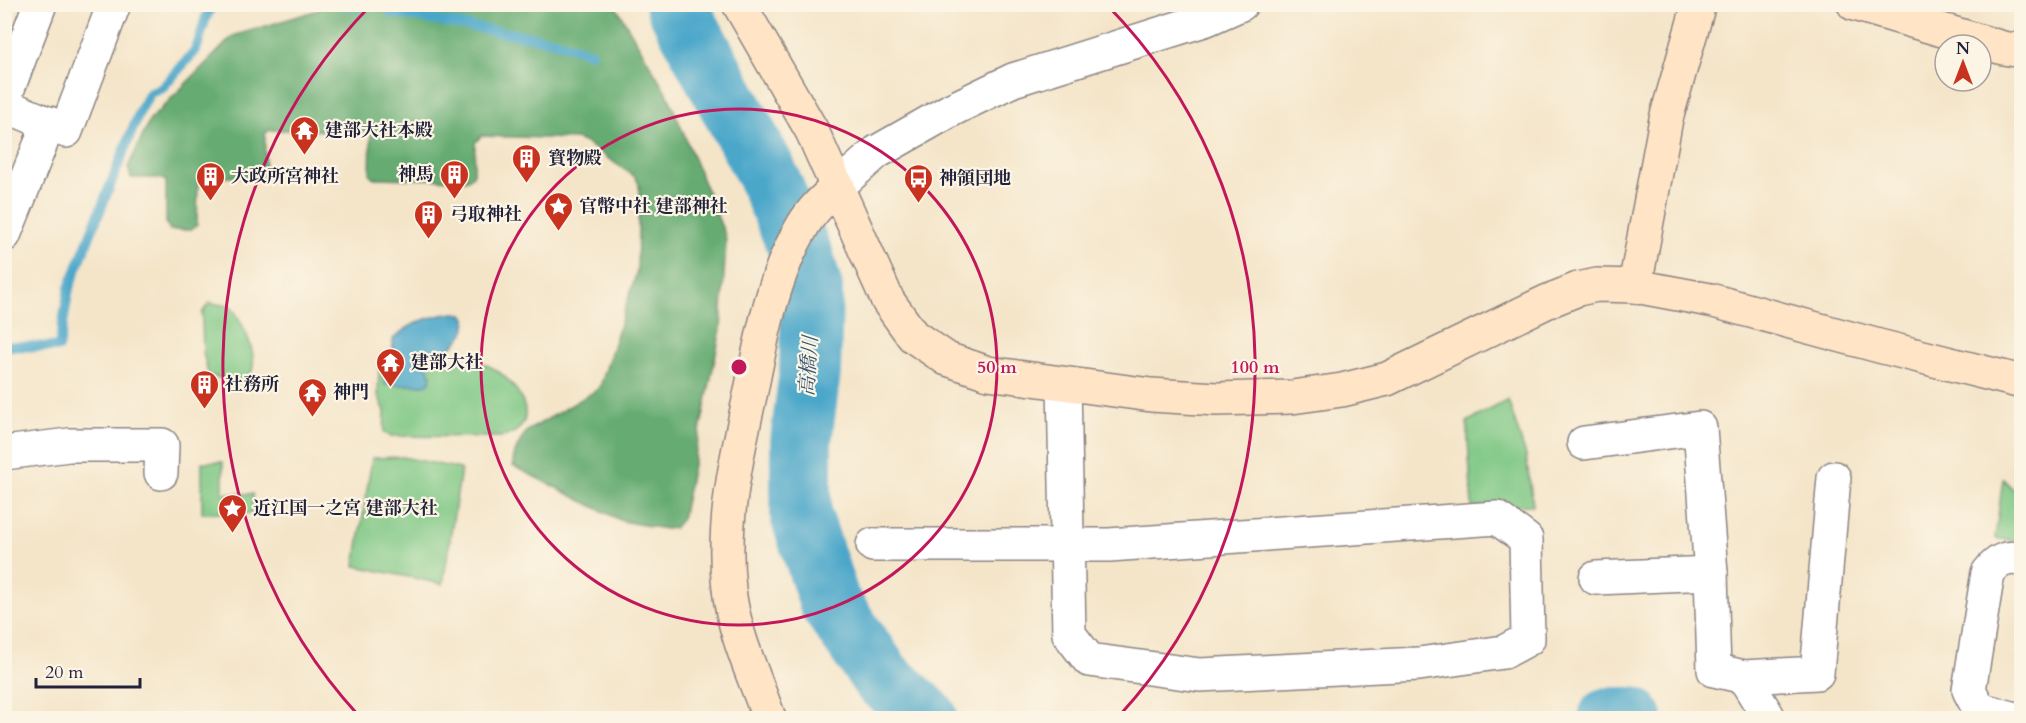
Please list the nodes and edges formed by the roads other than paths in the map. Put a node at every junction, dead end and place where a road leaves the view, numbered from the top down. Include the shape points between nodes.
1 (40, 4) edge
2 (114, 4) edge
3 (739, 4) edge
4 (1241, 4) edge
5 (1699, 4) edge
6 (1854, 4) edge
7 (2022, 51) edge
8 (4, 99) edge
9 (4, 105) edge
10 (49, 123) junction
11 (829, 195) junction
12 (4, 235) edge
13 (1635, 286) junction
14 (2022, 382) edge
15 (1064, 384) junction
16 (1584, 443) dead end
17 (4, 453) edge
18 (161, 472) dead end
19 (1834, 478) dead end
20 (873, 545) dead end
21 (1068, 545) junction
22 (2022, 559) edge
23 (1711, 573) junction
24 (1596, 578) dead end
25 (1744, 677) junction
26 (770, 718) edge
27 (1769, 718) edge
28 (2012, 718) edge

1 - 8 street
2 - 10 street via 66,131
3 - 11 street via 812,131
4 - 11 street via 1207,19 1013,80 877,152
5 - 13 street via 1666,119
6 - 7 street
9 - 10 street
10 - 12 street
11 - 15 street via 888,301 914,336 947,359 988,373
11 - 26 street via 803,225 777,287 758,353 728,515 729,588 734,620
13 - 14 street via 1710,300
13 - 15 street via 1578,289 1387,379 1342,390 1292,397 1216,399
15 - 21 street
16 - 23 street via 1700,428
17 - 18 street via 69,445 162,445
19 - 25 street via 1817,673
20 - 21 street
21 - 21 street via 1497,518 1526,539 1528,639 1504,652 1419,664 1211,675 1089,660 1070,634
22 - 28 street via 1997,561 1988,573 1969,690 1979,709
23 - 24 street
23 - 25 street via 1714,670
25 - 27 street

